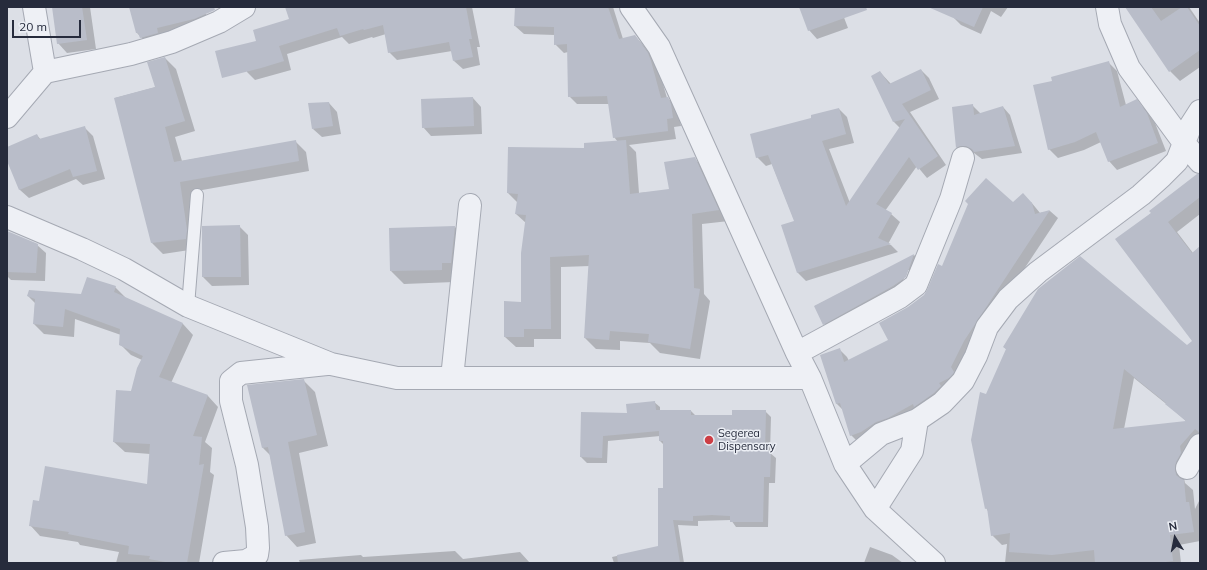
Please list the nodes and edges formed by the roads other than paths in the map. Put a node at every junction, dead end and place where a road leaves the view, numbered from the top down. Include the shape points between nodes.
1 (34, 7) edge
2 (244, 7) edge
3 (631, 7) edge
4 (1107, 7) edge
5 (217, 14) edge
6 (45, 72) junction
7 (1200, 111) edge
8 (7, 117) edge
9 (1184, 143) junction
10 (963, 158) dead end
11 (1200, 162) edge
12 (198, 195) dead end
13 (470, 205) dead end
14 (7, 217) edge
15 (188, 306) junction
16 (797, 353) junction
17 (331, 364) junction
18 (452, 378) junction
19 (810, 378) junction
20 (917, 420) junction
21 (1200, 445) edge
22 (845, 464) junction
23 (1187, 468) dead end
24 (875, 509) junction
25 (224, 563) edge
26 (934, 563) edge

1 - 6 street
2 - 5 street
3 - 16 street via 659,47
4 - 9 street via 1110,24 1129,68
5 - 6 street via 172,42 132,54
6 - 8 street
7 - 9 street
9 - 11 street
9 - 20 street via 1177,161 1141,195 1038,272 1008,299 987,327 963,382 942,403
10 - 16 street via 951,199 916,284 900,297
12 - 15 lane
13 - 18 street
14 - 15 street via 124,269
15 - 17 street
16 - 19 street
17 - 18 street via 397,378
17 - 25 street via 241,373 231,381 231,401 247,465 258,548 257,555 246,561
18 - 19 street
19 - 22 street
20 - 22 street via 881,434
20 - 24 street via 912,451
21 - 23 street
22 - 24 street
24 - 26 street

